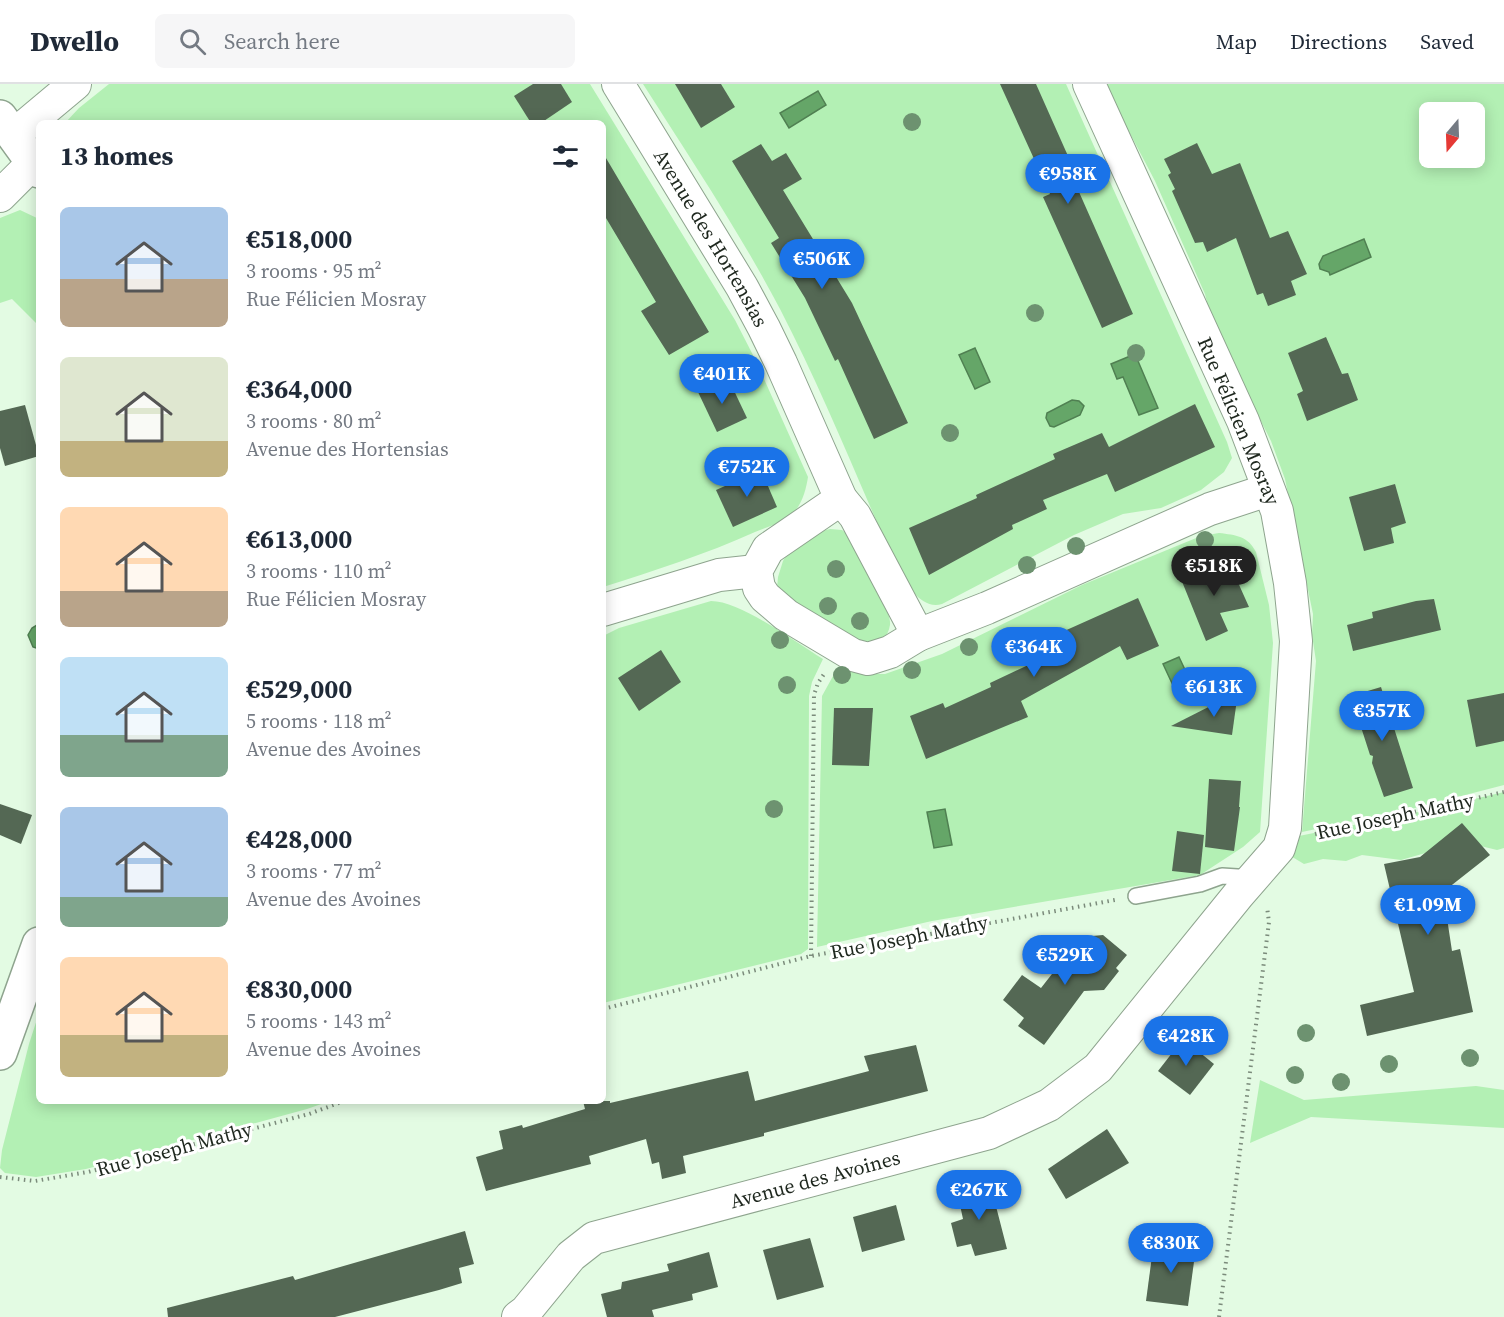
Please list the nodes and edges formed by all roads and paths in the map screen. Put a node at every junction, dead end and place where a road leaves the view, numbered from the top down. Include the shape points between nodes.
1 (75, 84) edge
2 (618, 84) edge
3 (1089, 84) edge
4 (7, 126) edge
5 (36, 167) edge
6 (0, 195) edge
7 (1268, 490) junction
8 (841, 499) junction
9 (756, 571) junction
10 (606, 609) edge
11 (918, 635) junction
12 (840, 648) junction
13 (1504, 792) edge
14 (1284, 835) junction
15 (1253, 878) junction
16 (1136, 896) joint
17 (36, 952) edge
18 (811, 956) junction
19 (606, 1008) edge
20 (0, 1053) edge
21 (336, 1104) edge
22 (0, 1176) edge
23 (525, 1315) edge
24 (1219, 1317) edge

1 - 4 street
2 - 8 street, Avenue des Hortensias via 742,287 781,363
3 - 7 street, Rue Félicien Mosray via 1243,421
4 - 5 street
5 - 6 street
7 - 11 street via 1210,509
7 - 14 street, Rue Félicien Mosray via 1277,511 1296,641
8 - 9 street via 768,549
8 - 11 street, Avenue des Hortensias via 855,516
9 - 10 street via 719,575
9 - 12 street via 765,597 786,615
11 - 12 street via 890,652 868,659
12 - 18 path via 814,695
13 - 14 path, Rue Joseph Mathy via 1310,836
14 - 15 street, Rue Félicien Mosray via 1280,848
15 - 16 lane via 1222,876
15 - 23 street, Avenue des Avoines via 1098,1068 1049,1105 989,1133 594,1238 571,1256
15 - 24 path via 1266,894 1269,922
16 - 18 path, Rue Joseph Mathy
17 - 20 street
18 - 19 path, Rue Joseph Mathy
21 - 22 path, Rue Joseph Mathy via 88,1172 35,1181

